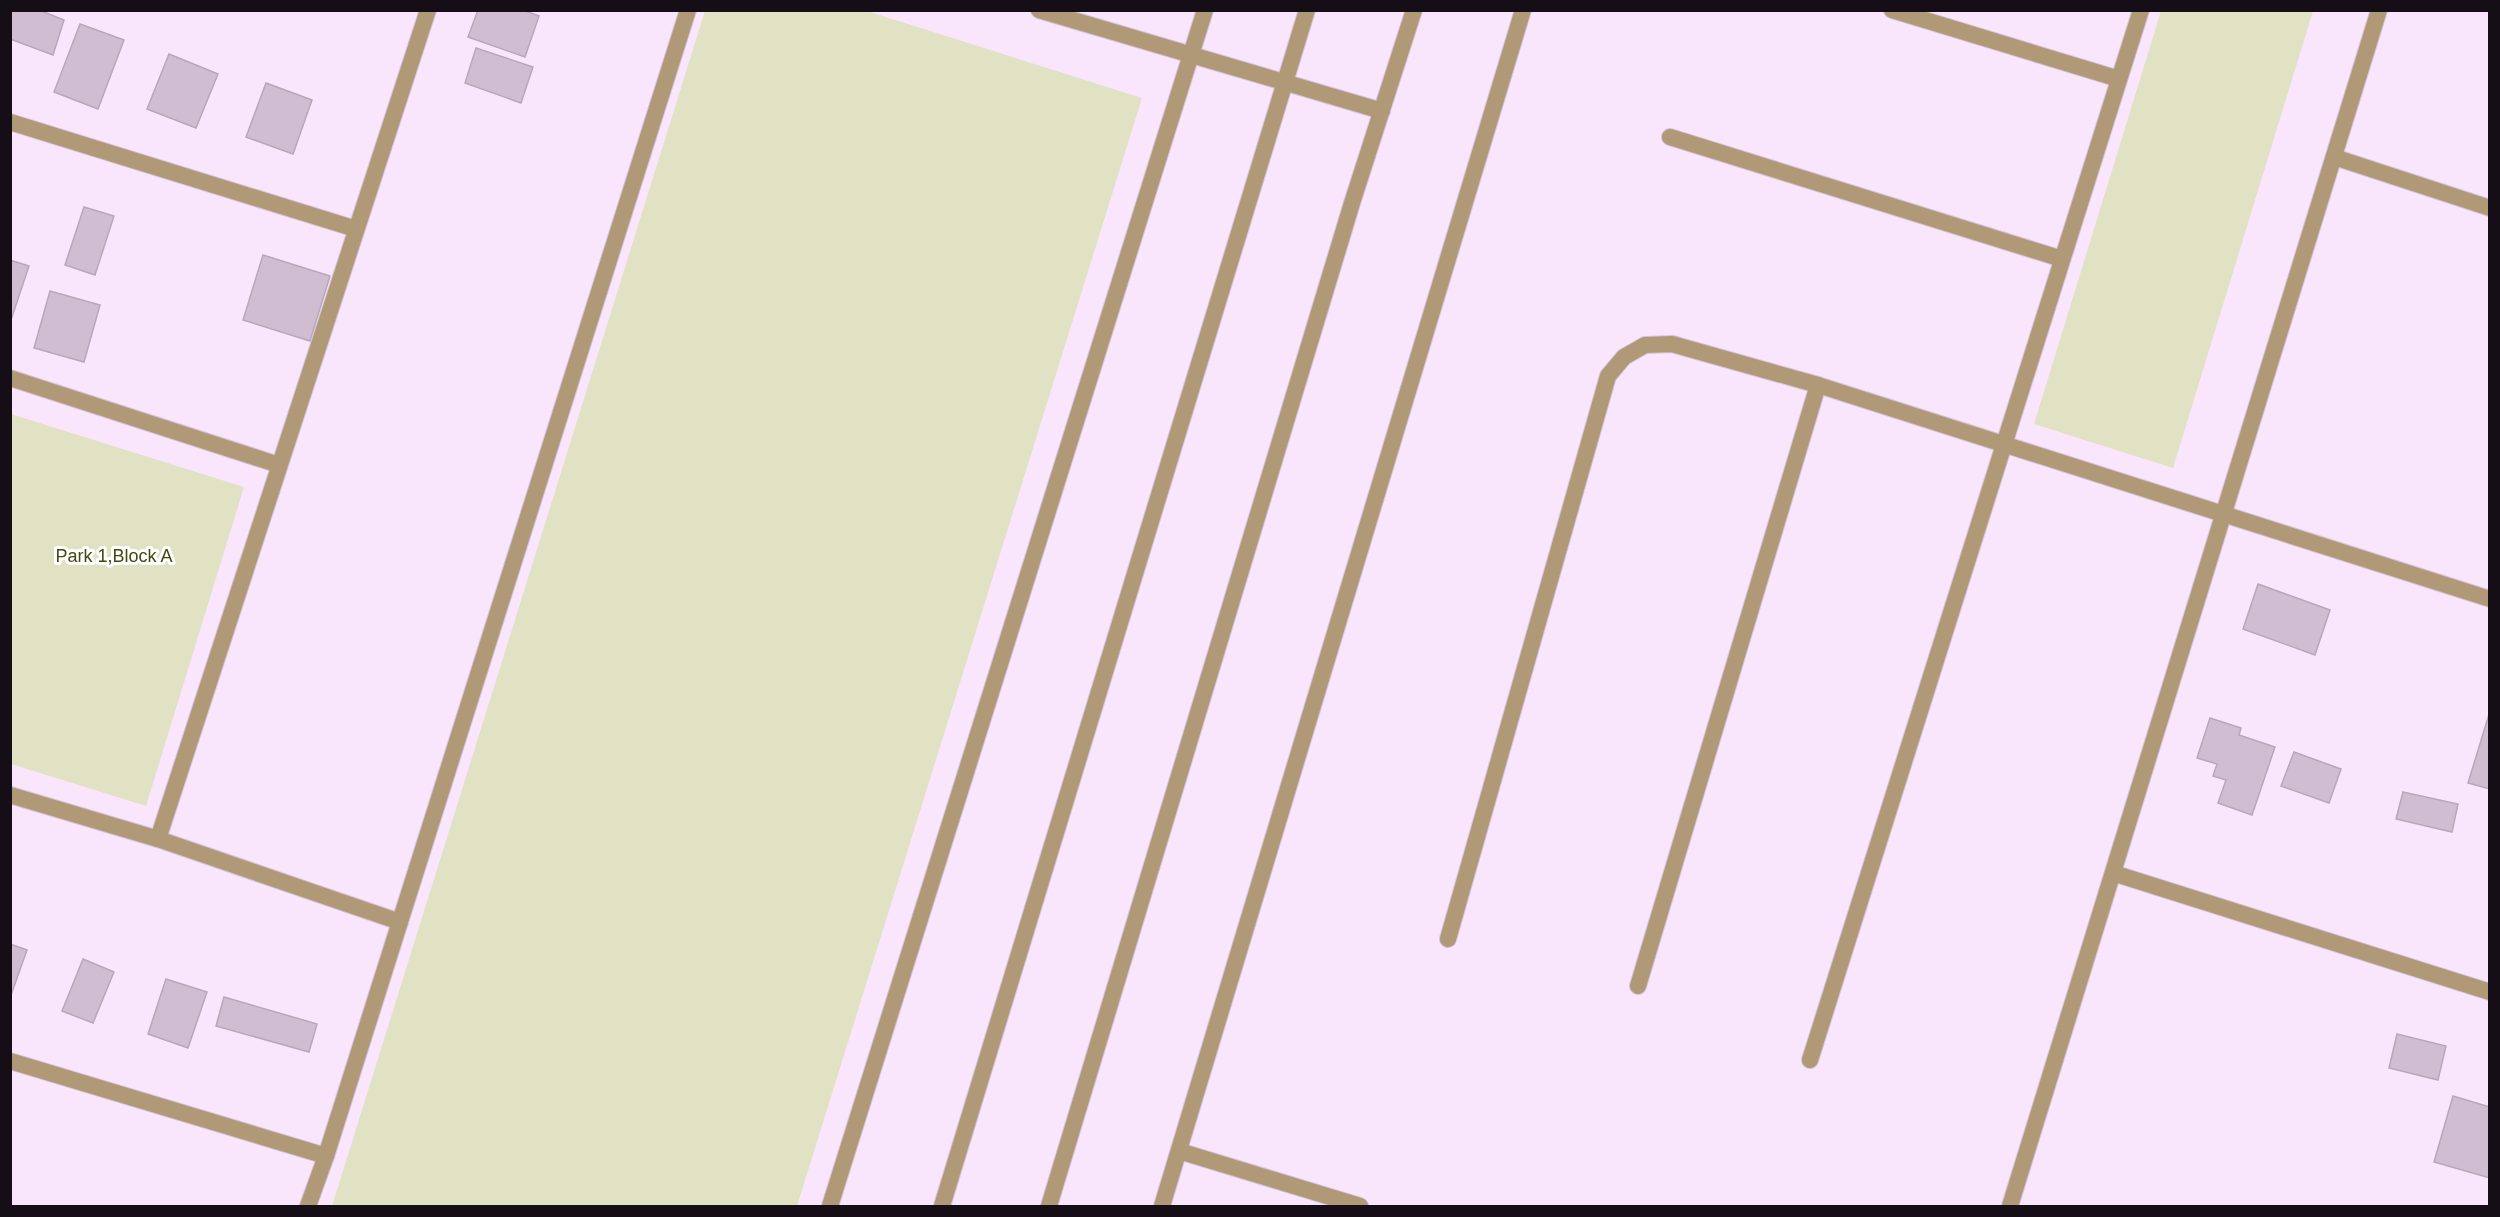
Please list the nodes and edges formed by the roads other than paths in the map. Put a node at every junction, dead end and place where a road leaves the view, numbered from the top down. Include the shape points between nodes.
1 (428, 10) edge
2 (688, 10) edge
3 (1039, 10) edge
4 (1205, 10) edge
5 (1307, 10) edge
6 (1414, 10) edge
7 (1523, 10) edge
8 (1892, 10) edge
9 (2141, 10) edge
10 (2379, 10) edge
11 (1192, 54) junction
12 (2119, 79) junction
13 (1285, 81) junction
14 (1382, 111) junction
15 (10, 122) edge
16 (1670, 137) dead end
17 (2334, 157) junction
18 (2490, 208) edge
19 (356, 229) junction
20 (2062, 259) junction
21 (10, 378) edge
22 (1818, 385) junction
23 (2003, 444) junction
24 (279, 465) junction
25 (2224, 514) junction
26 (2490, 599) edge
27 (10, 795) edge
28 (158, 839) junction
29 (2113, 873) junction
30 (400, 922) junction
31 (1448, 939) dead end
32 (1638, 986) dead end
33 (2490, 992) edge
34 (1810, 1060) dead end
35 (10, 1061) edge
36 (1179, 1151) junction
37 (326, 1156) junction
38 (308, 1206) edge
39 (830, 1206) edge
40 (942, 1206) edge
41 (1049, 1206) edge
42 (1162, 1206) edge
43 (1360, 1206) edge
44 (2010, 1206) edge

1 - 19 street
2 - 30 street
3 - 11 street
4 - 11 street
5 - 13 street
6 - 14 street
7 - 36 street
8 - 12 street
9 - 12 street
10 - 17 street
11 - 13 street
11 - 39 street
12 - 20 street
13 - 14 street
13 - 40 street
14 - 41 street
15 - 19 street
16 - 20 street
17 - 18 street
17 - 25 street
19 - 24 street
20 - 23 street
21 - 24 street
22 - 23 street
22 - 31 street via 1672,344 1645,345 1624,357 1608,376
22 - 32 street
23 - 25 street
23 - 34 street
24 - 28 street
25 - 26 street
25 - 29 street
27 - 28 street
28 - 30 street
29 - 33 street
29 - 44 street
30 - 37 street
35 - 37 street
36 - 42 street
36 - 43 street
37 - 38 street

